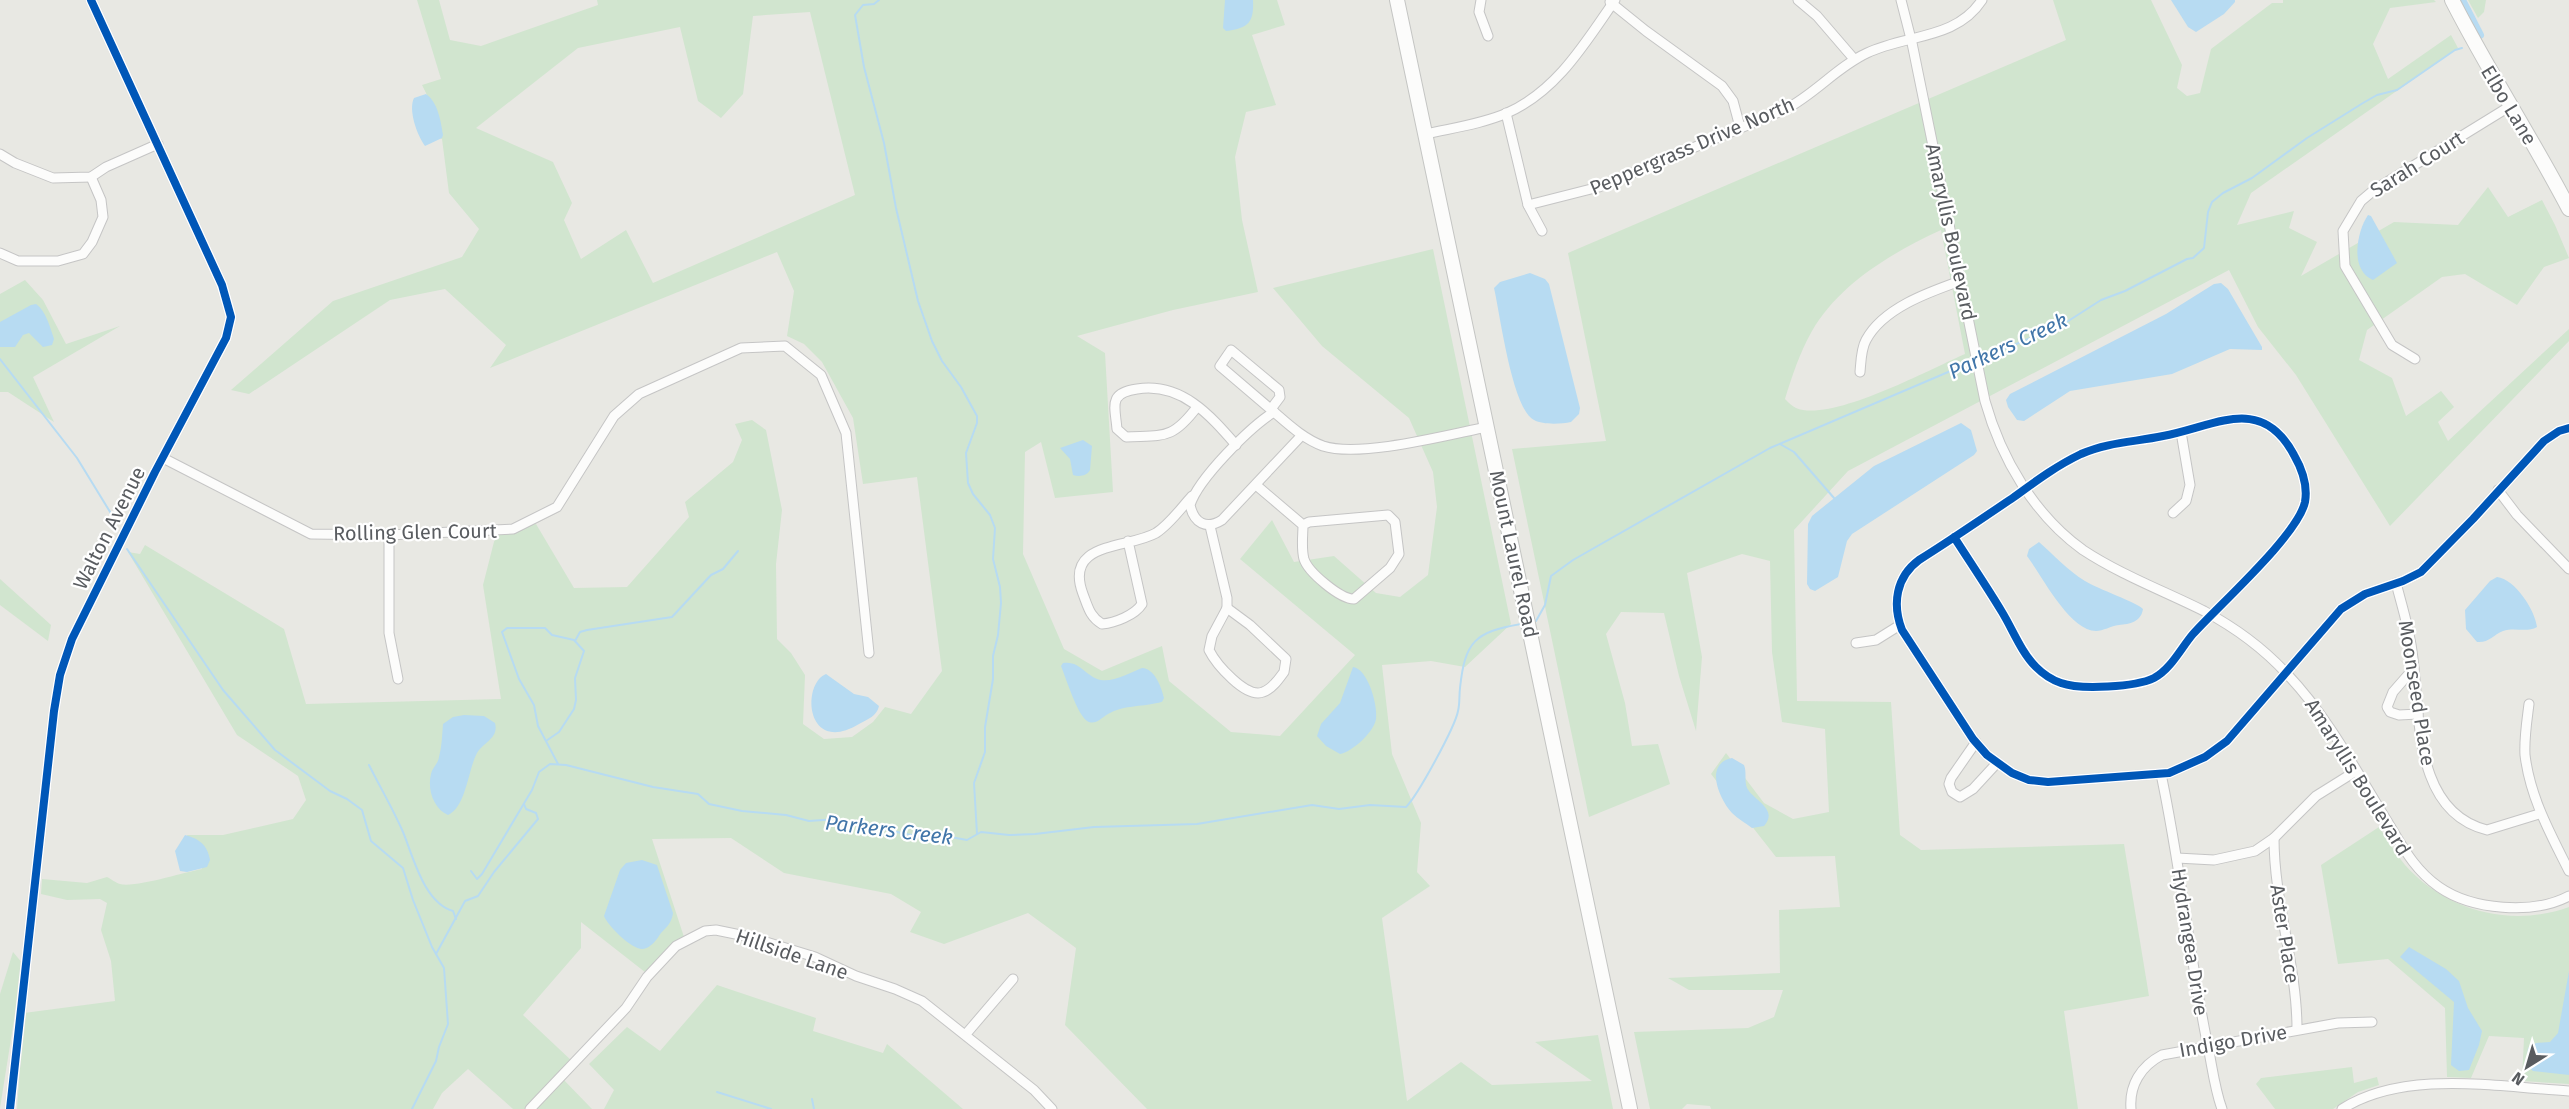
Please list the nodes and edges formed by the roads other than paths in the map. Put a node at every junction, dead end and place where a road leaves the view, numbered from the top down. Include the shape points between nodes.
1 (91, 0) edge
2 (1397, 0) edge
3 (1481, 0) edge
4 (1798, 0) edge
5 (1901, 0) edge
6 (1982, 0) edge
7 (2452, 0) edge
8 (1612, 1) edge
9 (1488, 36) dead end
10 (1911, 38) junction
11 (1854, 59) junction
12 (2512, 105) junction
13 (1506, 113) junction
14 (1740, 128) junction
15 (1426, 134) junction
16 (158, 144) junction
17 (0, 154) edge
18 (91, 177) junction
19 (1528, 205) junction
20 (2569, 208) edge
21 (1542, 231) dead end
22 (0, 253) edge
23 (1960, 281) junction
24 (2415, 358) dead end
25 (1860, 372) dead end
26 (1197, 407) junction
27 (1272, 411) junction
28 (1487, 427) junction
29 (2569, 428) edge
30 (2181, 432) junction
31 (1302, 435) junction
32 (1236, 445) junction
33 (163, 458) junction
34 (1256, 485) junction
35 (2025, 489) junction
36 (2498, 490) junction
37 (1194, 495) junction
38 (2173, 513) dead end
39 (1304, 525) junction
40 (1210, 526) junction
41 (389, 535) junction
42 (1954, 537) junction
43 (1128, 541) junction
44 (2569, 569) edge
45 (2396, 583) junction
46 (1227, 608) junction
47 (2212, 615) junction
48 (1900, 625) junction
49 (1856, 643) dead end
50 (869, 653) dead end
51 (2414, 668) junction
52 (2286, 672) junction
53 (398, 679) dead end
54 (2529, 704) dead end
55 (2418, 714) junction
56 (1976, 742) junction
57 (1994, 766) junction
58 (2356, 771) junction
59 (2161, 774) junction
60 (2539, 814) junction
61 (2274, 838) junction
62 (2177, 858) junction
63 (2569, 871) edge
64 (2569, 896) edge
65 (1013, 979) dead end
66 (2372, 1022) dead end
67 (2297, 1029) junction
68 (966, 1034) junction
69 (2208, 1045) junction
70 (2569, 1091) edge
71 (10, 1109) edge
72 (530, 1109) edge
73 (1053, 1109) edge
74 (1630, 1109) edge
75 (2131, 1109) edge
76 (2222, 1109) edge
77 (2342, 1109) edge

1 - 16 street, Walton Avenue
2 - 15 main road, Mount Laurel Road
3 - 9 street via 1479,12
4 - 11 street
5 - 10 street, Amaryllis Boulevard
6 - 10 street, Peppergrass Drive North via 1958,25
7 - 12 main road, Elbo Lane via 2479,54
8 - 13 street via 1556,79
8 - 14 street via 1640,27 1722,86 1733,101
10 - 11 street, Peppergrass Drive North
10 - 23 street, Amaryllis Boulevard
11 - 14 street, Peppergrass Drive North via 1804,99
12 - 20 main road, Elbo Lane
12 - 24 street, Sarah Court via 2374,190 2361,201 2343,231 2345,267 2392,345
13 - 15 street
13 - 19 street
14 - 19 street, Peppergrass Drive North via 1599,187
15 - 28 main road, Mount Laurel Road
16 - 18 street
16 - 33 street, Walton Avenue via 222,285 231,317 226,338
17 - 18 street via 53,178
18 - 22 street via 103,217 83,254 58,261 18,261
19 - 21 street
23 - 25 street via 1924,294 1877,326 1863,347
23 - 35 street, Amaryllis Boulevard via 1989,414 2004,453
26 - 26 street via 1181,393 1165,388 1125,391 1115,400 1118,429 1126,437 1169,434 1183,425
26 - 32 street
27 - 27 street via 1220,366 1231,350 1279,390 1280,397
27 - 31 street
27 - 32 street
28 - 31 street via 1346,450 1322,446
28 - 74 main road, Mount Laurel Road
29 - 36 street via 2544,441
30 - 35 street via 2089,451
30 - 38 street via 2190,485 2186,501
30 - 47 street via 2232,418 2263,422 2286,441 2305,485 2304,504 2296,521
31 - 34 street
32 - 37 street
33 - 41 street, Rolling Glen Court via 311,534
33 - 71 street, Walton Avenue via 72,639 60,675
34 - 39 street
34 - 40 street via 1222,520
35 - 42 street
35 - 47 street, Amaryllis Boulevard via 2055,526 2084,550
36 - 44 street
36 - 45 street via 2429,565
37 - 40 street via 1192,513 1201,524
37 - 43 street via 1161,529
39 - 39 street via 1388,515 1395,522 1399,554 1390,568 1354,599 1347,599 1308,566 1303,552
40 - 46 street
41 - 50 street, Rolling Glen Court via 513,529 556,507 614,416 639,394 741,348 785,346 821,375 846,433
41 - 53 street via 389,633
42 - 47 street via 2029,658 2051,679 2070,686 2150,680 2164,671
42 - 48 street via 1905,573 1897,601
43 - 43 street via 1093,552 1080,569 1081,590 1091,616 1102,624 1138,610 1142,604
45 - 51 street, Moonseed Place
45 - 52 street via 2348,604
46 - 46 street via 1209,650 1217,664 1243,687 1263,693 1284,672 1286,659
47 - 52 street, Amaryllis Boulevard
48 - 49 street via 1876,640
48 - 56 street
51 - 55 street, Moonseed Place
51 - 55 street via 2392,692 2387,707 2399,716
52 - 58 street, Amaryllis Boulevard via 2318,710
52 - 59 street via 2220,747 2196,762
54 - 60 street via 2525,754
55 - 60 street, Moonseed Place via 2429,771 2454,813 2487,830
56 - 57 street
56 - 57 street via 1951,778 1952,792 1960,797 1965,795
57 - 59 street via 2038,782
58 - 61 street via 2310,802
58 - 64 street, Amaryllis Boulevard via 2412,863 2440,888 2469,901 2499,907 2528,907
59 - 62 street, Hydrangea Drive
60 - 63 street
61 - 62 street via 2255,851 2239,855 2214,860
61 - 67 street, Aster Place via 2274,870 2297,1004
62 - 69 street, Hydrangea Drive
65 - 68 street
66 - 67 street, Indigo Drive
67 - 69 street, Indigo Drive
68 - 72 street, Hillside Lane via 928,1004 895,988 778,945 708,930 672,950 643,981 626,1008
68 - 73 street, Hillside Lane
69 - 75 street, Indigo Drive via 2169,1052 2147,1064 2133,1086
69 - 76 street, Hydrangea Drive
70 - 77 street via 2420,1084 2377,1093

